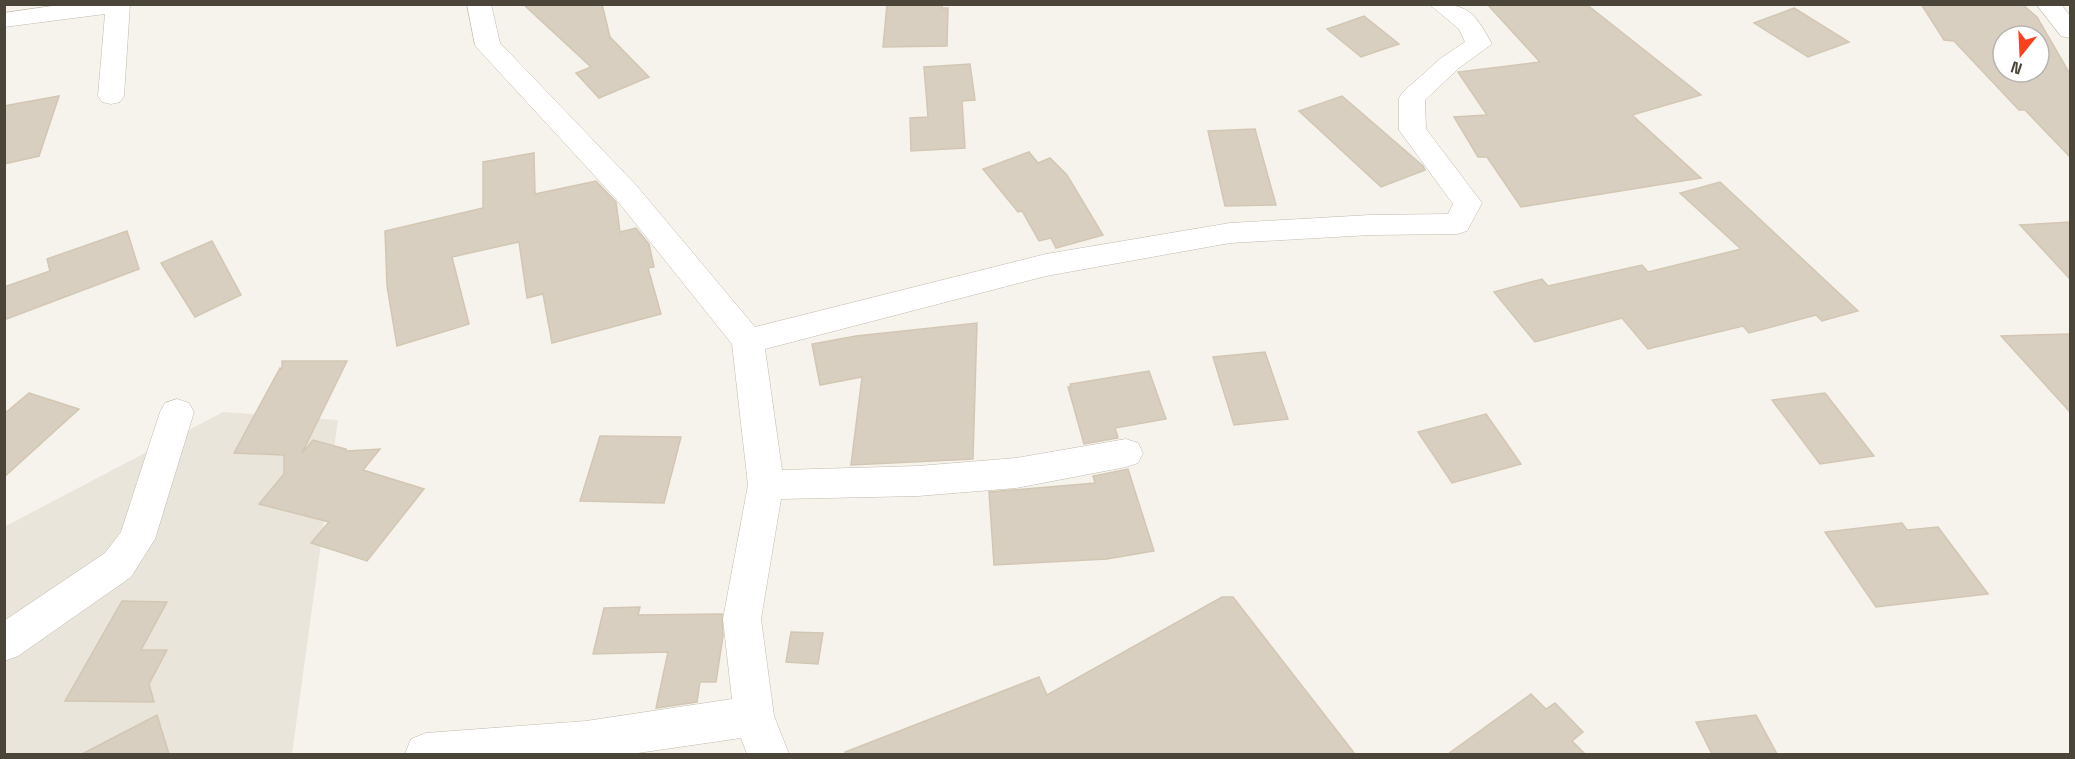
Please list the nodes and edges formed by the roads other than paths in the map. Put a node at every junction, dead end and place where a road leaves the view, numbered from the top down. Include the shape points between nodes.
1 (480, 4) edge
2 (1442, 4) edge
3 (2048, 4) edge
4 (118, 5) edge
5 (4, 20) edge
6 (2070, 31) edge
7 (111, 96) dead end
8 (748, 341) junction
9 (177, 412) dead end
10 (1126, 453) dead end
11 (766, 485) junction
12 (4, 643) edge
13 (754, 716) junction
14 (426, 754) edge
15 (768, 754) edge

1 - 8 street via 488,45 626,192
2 - 8 street via 1469,25 1479,44 1450,63 1412,98 1413,130 1468,203 1457,224 1230,233 1046,265
3 - 6 street
4 - 5 street
4 - 7 street
8 - 11 street
9 - 12 street via 137,540 118,565
10 - 11 street via 1016,473 918,481
11 - 13 street via 742,619
13 - 14 street via 586,741
13 - 15 street

